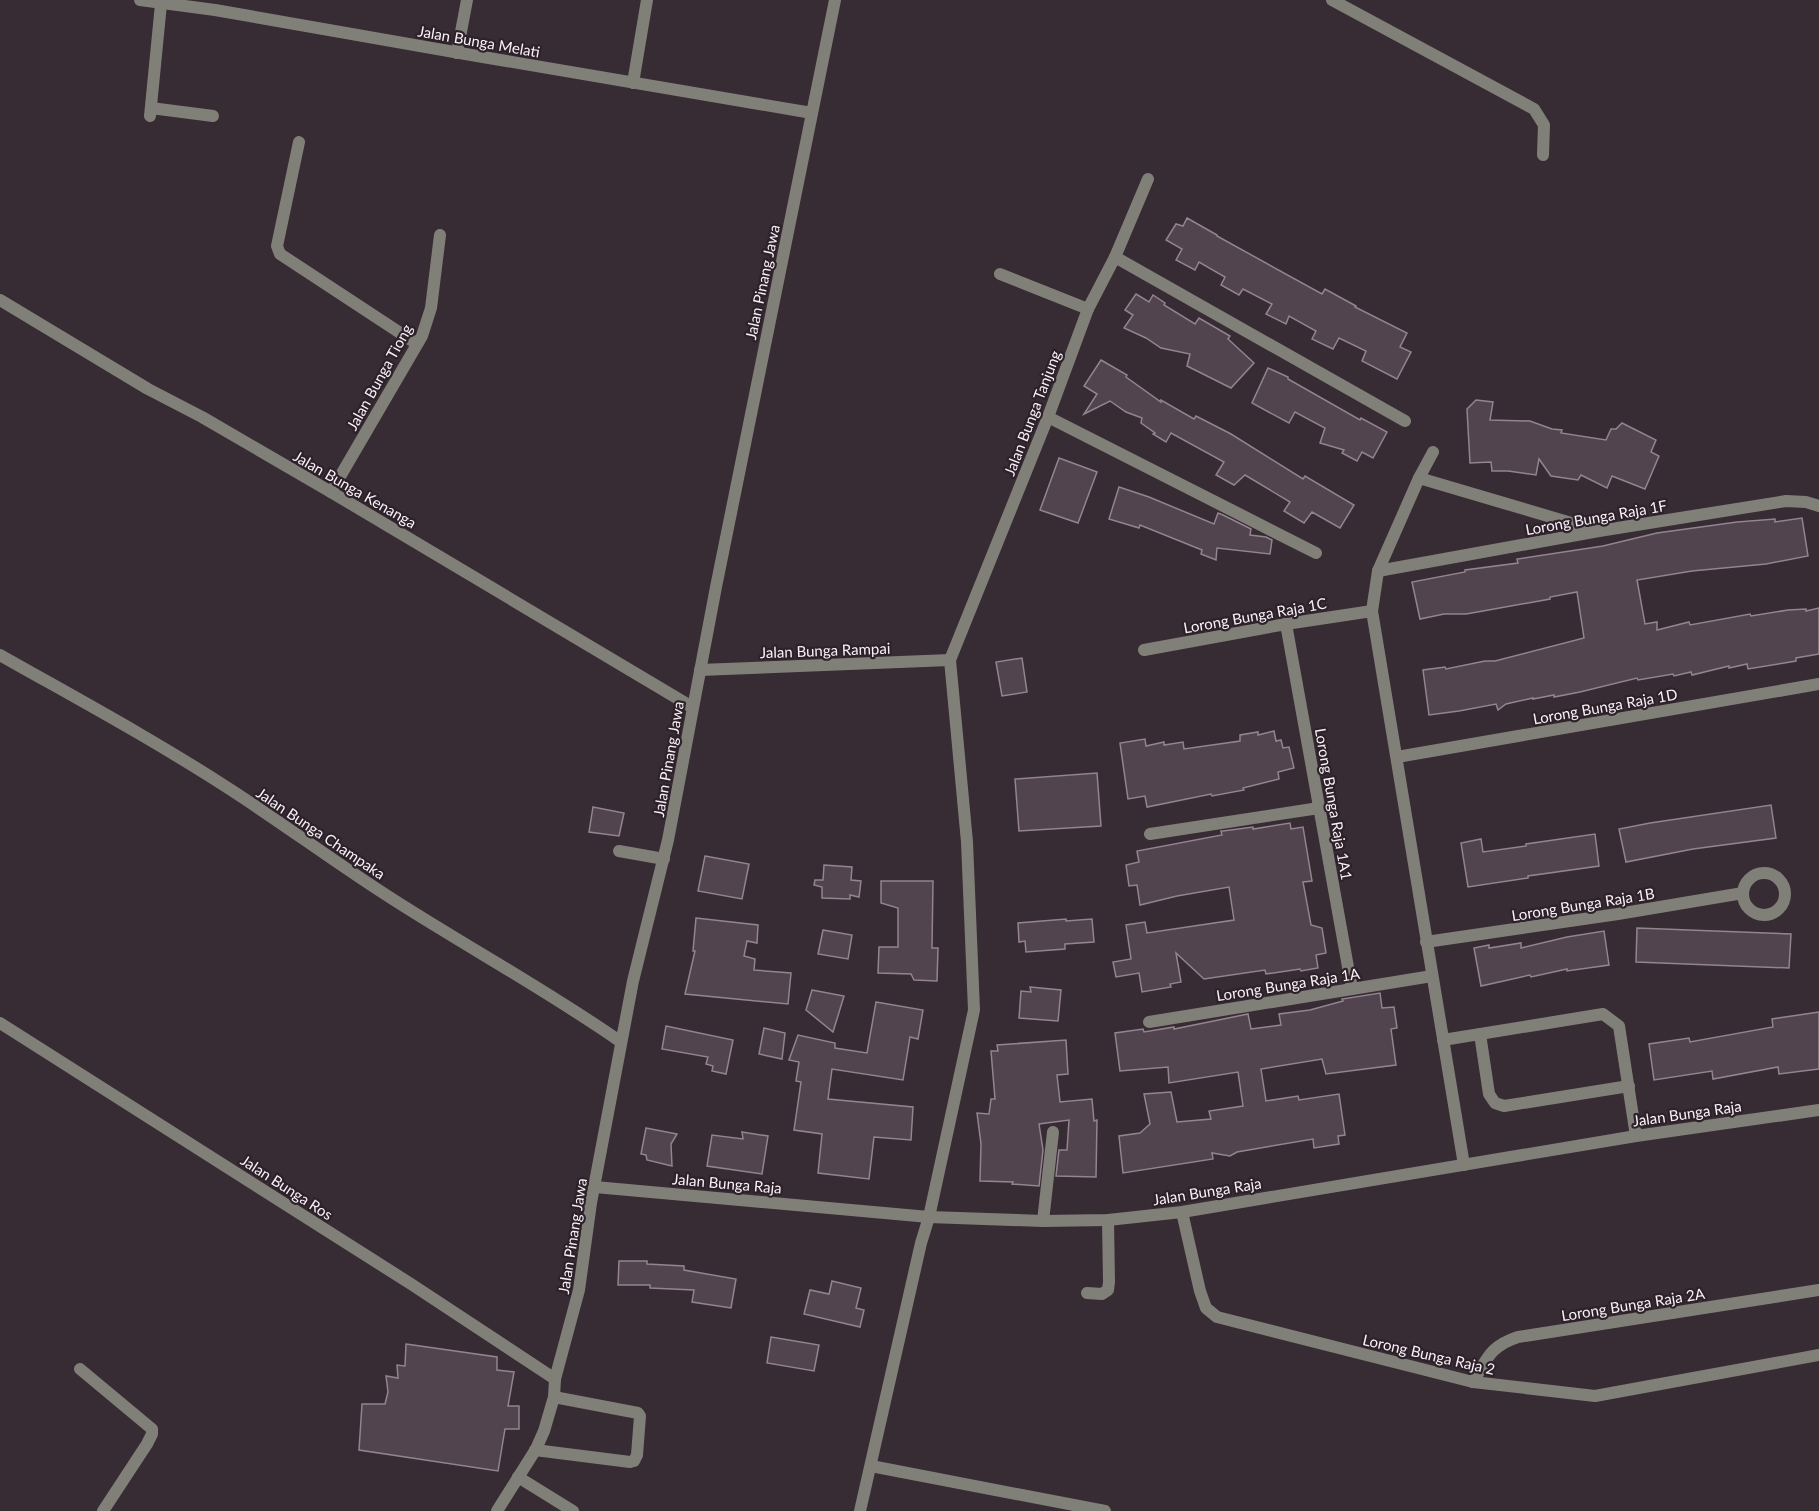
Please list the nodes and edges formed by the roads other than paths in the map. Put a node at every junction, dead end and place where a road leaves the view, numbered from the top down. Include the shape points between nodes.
1 (140, 0) edge
2 (467, 0) edge
3 (647, 0) edge
4 (835, 0) edge
5 (1332, 0) edge
6 (161, 4) junction
7 (457, 52) junction
8 (633, 83) junction
9 (812, 113) junction
10 (213, 116) dead end
11 (299, 142) dead end
12 (1543, 156) dead end
13 (1148, 179) dead end
14 (440, 235) dead end
15 (1115, 257) junction
16 (1000, 274) dead end
17 (0, 300) edge
18 (1088, 309) junction
19 (417, 344) junction
20 (1048, 417) junction
21 (1405, 421) dead end
22 (1433, 452) dead end
23 (1419, 478) junction
24 (331, 492) junction
25 (1819, 506) edge
26 (1599, 531) junction
27 (1316, 553) dead end
28 (1378, 571) junction
29 (1372, 611) junction
30 (1286, 624) junction
31 (1144, 650) dead end
32 (0, 655) edge
33 (950, 660) junction
34 (700, 670) junction
35 (1819, 684) edge
36 (692, 707) junction
37 (1396, 757) junction
38 (1319, 808) junction
39 (1150, 834) dead end
40 (619, 851) dead end
41 (664, 859) junction
42 (1743, 893) dead end
43 (1426, 942) junction
44 (1432, 976) junction
45 (1352, 989) junction
46 (1149, 1022) dead end
47 (0, 1023) edge
48 (1480, 1034) junction
49 (1443, 1040) junction
50 (621, 1042) junction
51 (1629, 1086) junction
52 (1819, 1110) edge
53 (1053, 1132) dead end
54 (1636, 1136) junction
55 (1464, 1165) junction
56 (595, 1187) junction
57 (1182, 1212) junction
58 (929, 1217) junction
59 (1108, 1220) junction
60 (1043, 1221) junction
61 (1819, 1290) edge
62 (1087, 1293) dead end
63 (1819, 1355) edge
64 (80, 1369) dead end
65 (555, 1379) junction
66 (1473, 1382) junction
67 (554, 1397) junction
68 (535, 1450) junction
69 (871, 1466) junction
70 (518, 1477) junction
71 (103, 1511) edge
72 (497, 1511) edge
73 (573, 1511) edge
74 (860, 1511) edge
75 (1105, 1511) edge

1 - 6 street, Jalan Bunga Melati
2 - 7 street
3 - 8 street
4 - 9 street, Jalan Pinang Jawa
5 - 12 street via 1534,109 1544,125
6 - 7 street, Jalan Bunga Melati
6 - 10 street via 150,112
7 - 8 street, Jalan Bunga Melati
8 - 9 street, Jalan Bunga Melati
9 - 34 street, Jalan Pinang Jawa
11 - 19 street via 277,246 280,254
13 - 15 street, Jalan Bunga Tanjung
14 - 19 street, Jalan Bunga Tiong via 431,308
15 - 18 street, Jalan Bunga Tanjung
15 - 21 street
16 - 18 street
17 - 24 street, Jalan Bunga Kenanga
18 - 20 street, Jalan Bunga Tanjung
19 - 24 street, Jalan Bunga Tiong
20 - 27 street
20 - 33 street, Jalan Bunga Tanjung
22 - 23 street
23 - 26 street
23 - 28 street
24 - 36 street, Jalan Bunga Kenanga
25 - 26 street, Lorong Bunga Raja 1F via 1786,501
26 - 28 street, Lorong Bunga Raja 1F
28 - 29 street
29 - 30 street, Lorong Bunga Raja 1C
29 - 37 street
30 - 31 street, Lorong Bunga Raja 1C
30 - 38 street, Lorong Bunga Raja 1A1
32 - 50 street, Jalan Bunga Champaka via 227,787 387,896 579,1012
33 - 34 street, Jalan Bunga Rampai
33 - 58 street via 968,842 974,1010
34 - 36 street, Jalan Pinang Jawa
35 - 37 street, Lorong Bunga Raja 1D
36 - 41 street, Jalan Pinang Jawa
37 - 43 street
38 - 39 street
38 - 45 street, Lorong Bunga Raja 1A1
40 - 41 street
41 - 50 street, Jalan Pinang Jawa
42 - 43 street, Lorong Bunga Raja 1B
43 - 44 street
44 - 45 street, Lorong Bunga Raja 1A
44 - 49 street
45 - 46 street, Lorong Bunga Raja 1A
47 - 65 street, Jalan Bunga Ros
48 - 49 street
48 - 51 street via 1603,1014 1619,1026
48 - 51 street via 1489,1094 1495,1103 1504,1106
49 - 55 street
50 - 56 street, Jalan Pinang Jawa
51 - 54 street
52 - 54 street, Jalan Bunga Raja
53 - 60 street
54 - 55 street, Jalan Bunga Raja
55 - 57 street, Jalan Bunga Raja
56 - 58 street, Jalan Bunga Raja
56 - 65 street, Jalan Pinang Jawa via 579,1290
57 - 59 street, Jalan Bunga Raja
57 - 66 street, Lorong Bunga Raja 2 via 1200,1291 1206,1308 1216,1317
58 - 60 street, Jalan Bunga Raja
58 - 69 street
59 - 60 street, Jalan Bunga Raja
59 - 62 street via 1108,1290 1102,1294
61 - 66 street, Lorong Bunga Raja 2A via 1518,1337 1492,1350
63 - 66 street, Lorong Bunga Raja 2 via 1595,1396
64 - 71 street via 152,1429 147,1444
65 - 67 street, Jalan Pinang Jawa
67 - 68 street, Jalan Pinang Jawa
67 - 68 street via 638,1413 637,1455 630,1462
68 - 70 street, Jalan Pinang Jawa
69 - 74 street
69 - 75 street
70 - 72 street, Jalan Pinang Jawa
70 - 73 street

